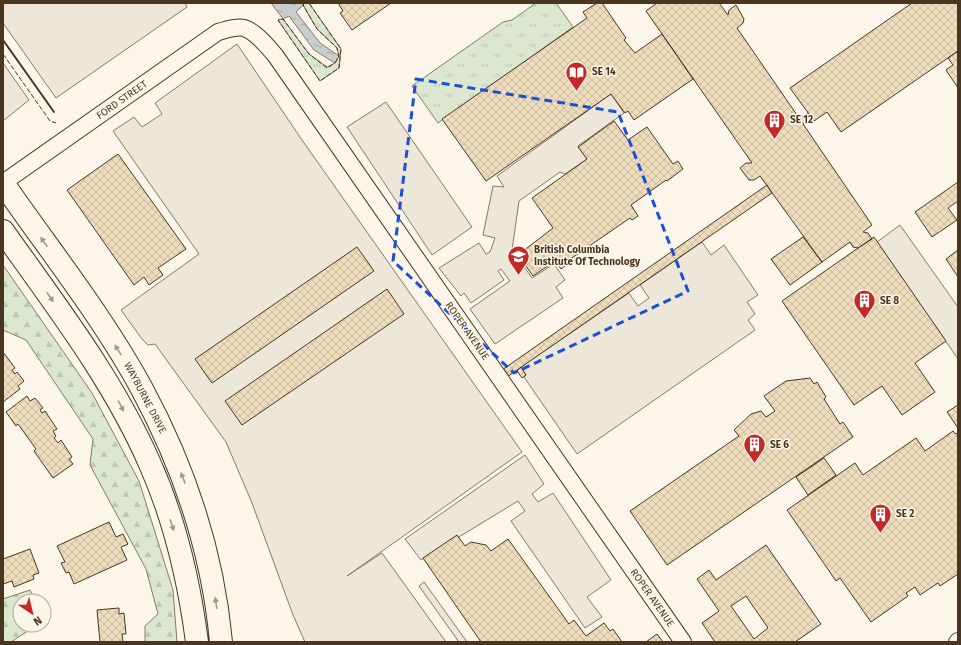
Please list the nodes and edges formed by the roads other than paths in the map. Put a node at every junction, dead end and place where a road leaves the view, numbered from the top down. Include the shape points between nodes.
1 (244, 28) joint
2 (3, 183) edge
3 (3, 231) edge
4 (197, 642) edge
5 (221, 642) edge
6 (683, 642) edge

1 - 2 street, FORD STREET via 218,32
1 - 6 street, ROPER AVENUE via 261,39 275,55
5 -> 2 street, WAYBURNE DRIVE via 212,581 200,531 191,499 161,427 142,388 101,323
3 -> 4 street via 88,351 139,439 177,539 190,593

